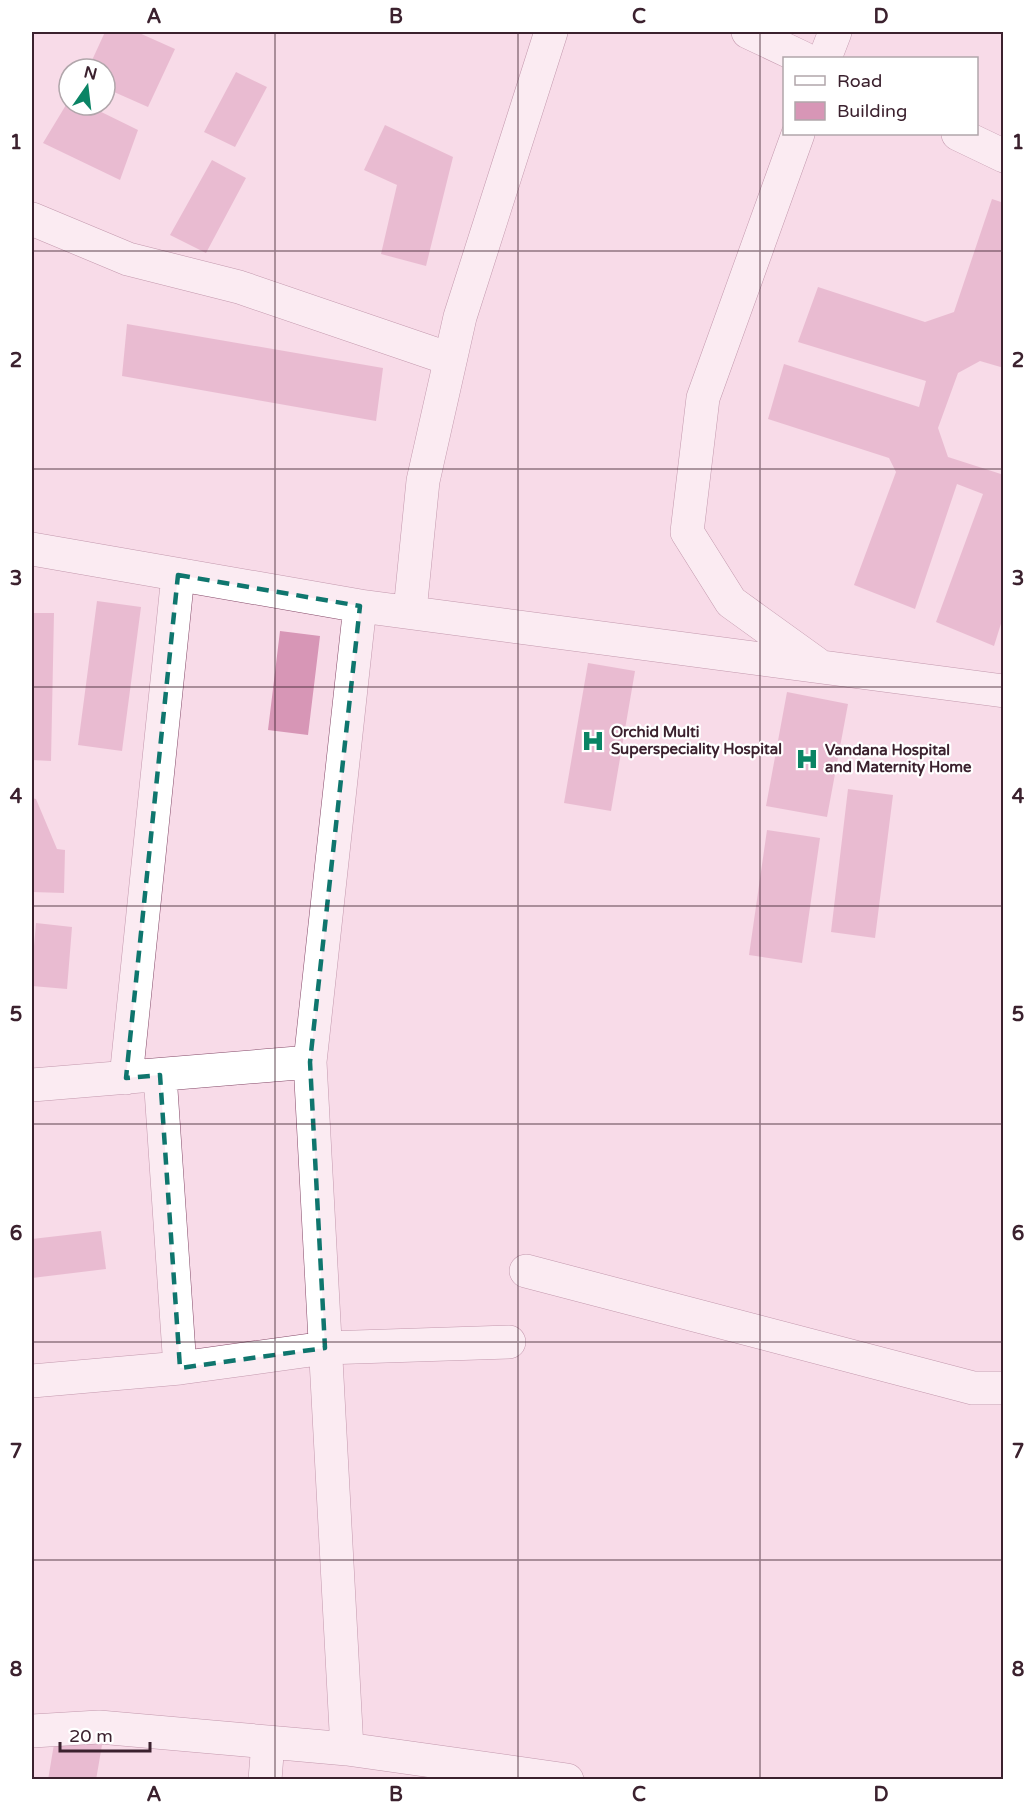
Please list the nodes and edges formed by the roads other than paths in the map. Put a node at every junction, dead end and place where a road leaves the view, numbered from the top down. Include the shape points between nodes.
1 (551, 32) edge
2 (748, 32) edge
3 (835, 32) edge
4 (801, 57) edge
5 (825, 57) edge
6 (798, 135) edge
7 (960, 135) edge
8 (1004, 156) edge
9 (32, 219) edge
10 (450, 359) junction
11 (32, 549) edge
12 (178, 575) junction
13 (360, 606) junction
14 (410, 611) junction
15 (820, 667) junction
16 (1004, 691) edge
17 (310, 1062) junction
18 (160, 1075) junction
19 (126, 1078) junction
20 (32, 1086) edge
21 (526, 1271) dead end
22 (509, 1342) dead end
23 (325, 1348) junction
24 (180, 1368) junction
25 (32, 1381) edge
26 (1004, 1388) edge
27 (32, 1731) edge
28 (268, 1742) junction
29 (347, 1749) junction
30 (265, 1779) edge
31 (567, 1779) edge

1 - 10 street
2 - 4 street
3 - 5 street
6 - 15 street via 703,398 687,532 731,602
7 - 8 street
9 - 10 street via 128,259 239,287
10 - 14 street via 423,481
11 - 12 street
12 - 13 street
12 - 19 street
13 - 14 street
13 - 17 street
14 - 15 street
15 - 16 street
17 - 18 street
17 - 23 street
18 - 19 street
18 - 24 street
19 - 20 street
21 - 26 street via 973,1388
22 - 23 street
23 - 24 street
23 - 29 street
24 - 25 street
27 - 28 street via 99,1727
28 - 29 street
28 - 30 street
29 - 31 street

